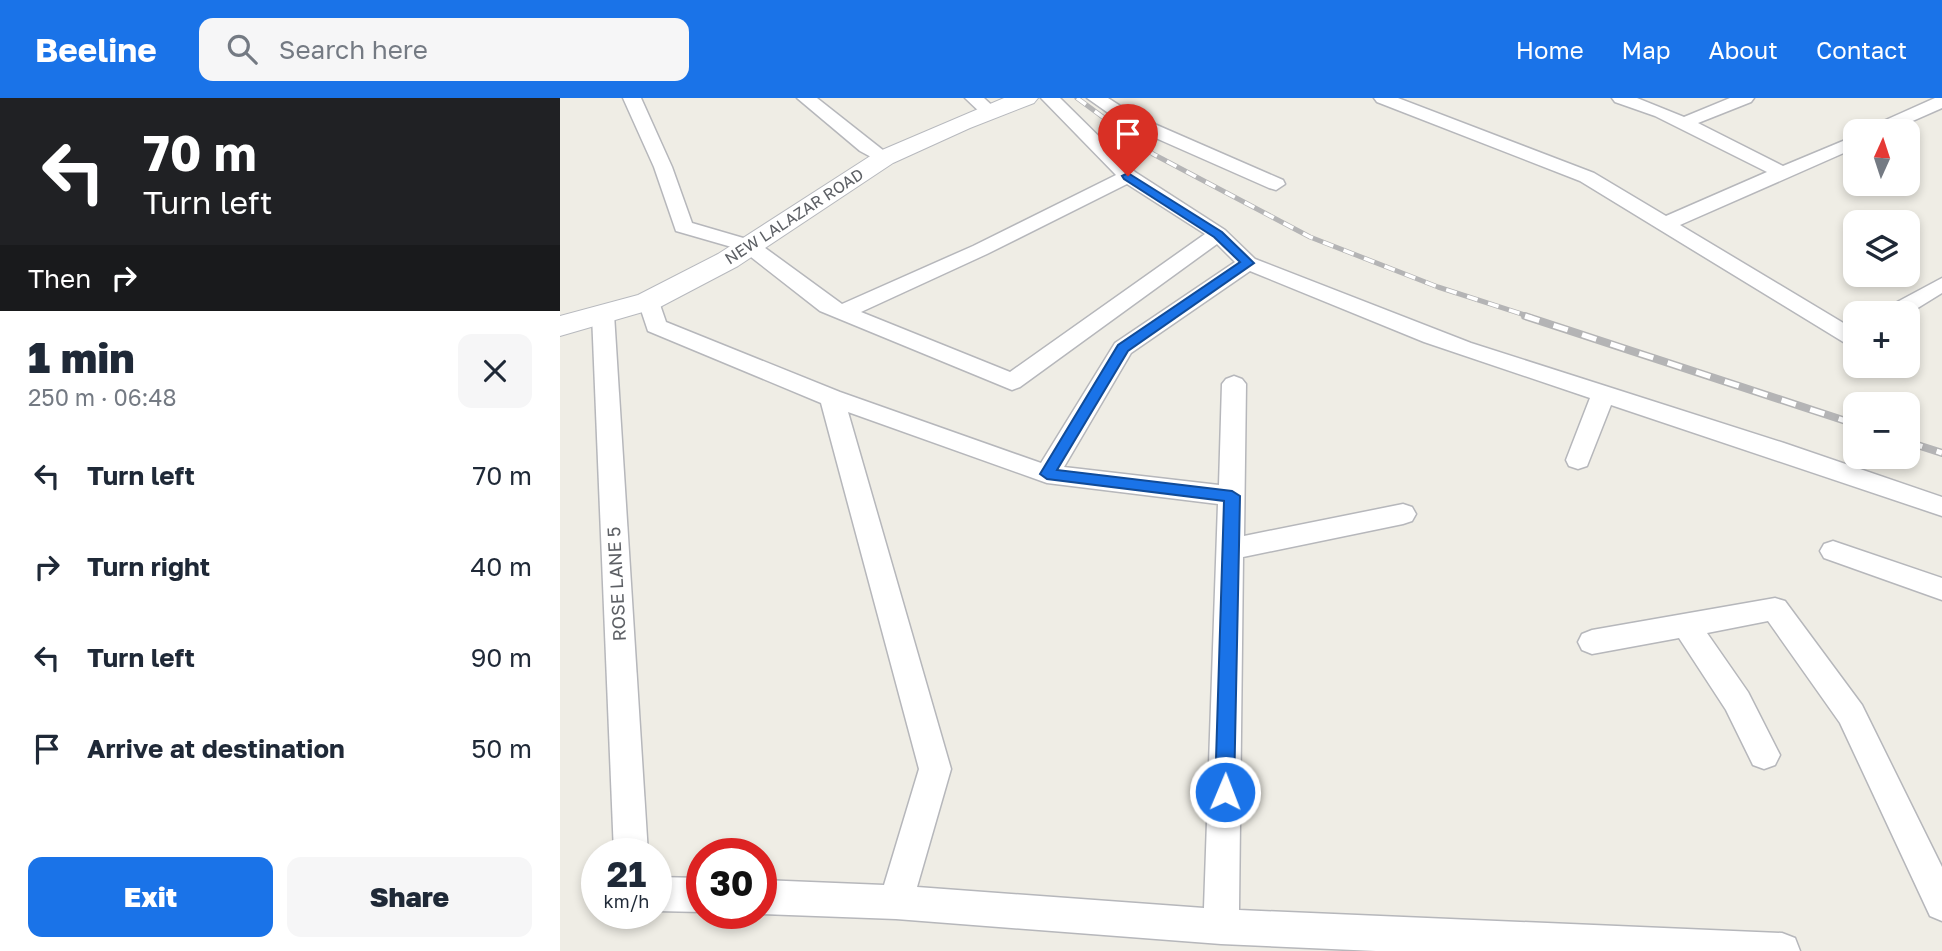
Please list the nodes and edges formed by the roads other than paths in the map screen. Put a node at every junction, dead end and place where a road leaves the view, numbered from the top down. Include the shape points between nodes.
1 (632, 98) edge
2 (806, 98) edge
3 (1026, 98) edge
4 (1050, 98) edge
5 (1096, 98) edge
6 (1383, 98) edge
7 (1621, 98) edge
8 (1745, 98) edge
9 (1937, 101) edge
10 (982, 105) edge
11 (1900, 119) edge
12 (1683, 123) junction
13 (1843, 146) edge
14 (884, 158) junction
15 (1783, 173) junction
16 (1128, 176) junction
17 (1276, 184) dead end
18 (1665, 224) junction
19 (1218, 234) junction
20 (750, 246) junction
21 (1248, 263) junction
22 (1942, 284) edge
23 (1914, 301) edge
24 (649, 302) junction
25 (843, 312) junction
26 (603, 314) junction
27 (560, 325) edge
28 (1843, 332) edge
29 (1234, 384) dead end
30 (1605, 393) junction
31 (832, 398) junction
32 (1578, 460) dead end
33 (1047, 474) junction
34 (1232, 496) junction
35 (1942, 507) edge
36 (1403, 514) dead end
37 (1231, 549) junction
38 (1833, 551) dead end
39 (1942, 589) edge
40 (1686, 625) junction
41 (1592, 642) dead end
42 (1765, 755) dead end
43 (630, 838) edge
44 (777, 898) edge
45 (896, 902) junction
46 (1942, 904) edge
47 (1221, 927) junction
48 (1782, 951) edge

1 - 20 street via 683,227
2 - 14 street
3 - 10 street, NEW LALAZAR ROAD
4 - 16 street
5 - 17 street via 1130,120
6 - 18 street via 1587,177
7 - 12 street
8 - 12 street
9 - 11 street
10 - 14 street, NEW LALAZAR ROAD
12 - 15 street
13 - 15 street
14 - 20 street, NEW LALAZAR ROAD
15 - 18 street
16 - 19 street
16 - 25 street
18 - 28 street
19 - 21 street
19 - 25 street via 1012,383
20 - 24 street, NEW LALAZAR ROAD
20 - 25 street via 828,306
21 - 30 street via 1405,328
21 - 33 street via 1123,348
22 - 23 street
24 - 26 street, NEW LALAZAR ROAD
24 - 31 street via 656,326
26 - 27 street, NEW LALAZAR ROAD
26 - 43 street, ROSE LANE 5
29 - 34 street
30 - 32 street
30 - 35 street
31 - 33 street
31 - 45 street via 935,768
33 - 34 street
34 - 37 street
36 - 37 street
37 - 47 street
38 - 39 street
40 - 41 street
40 - 42 street via 1737,701
40 - 46 street via 1775,609 1851,714
44 - 45 street
45 - 47 street
47 - 48 street

